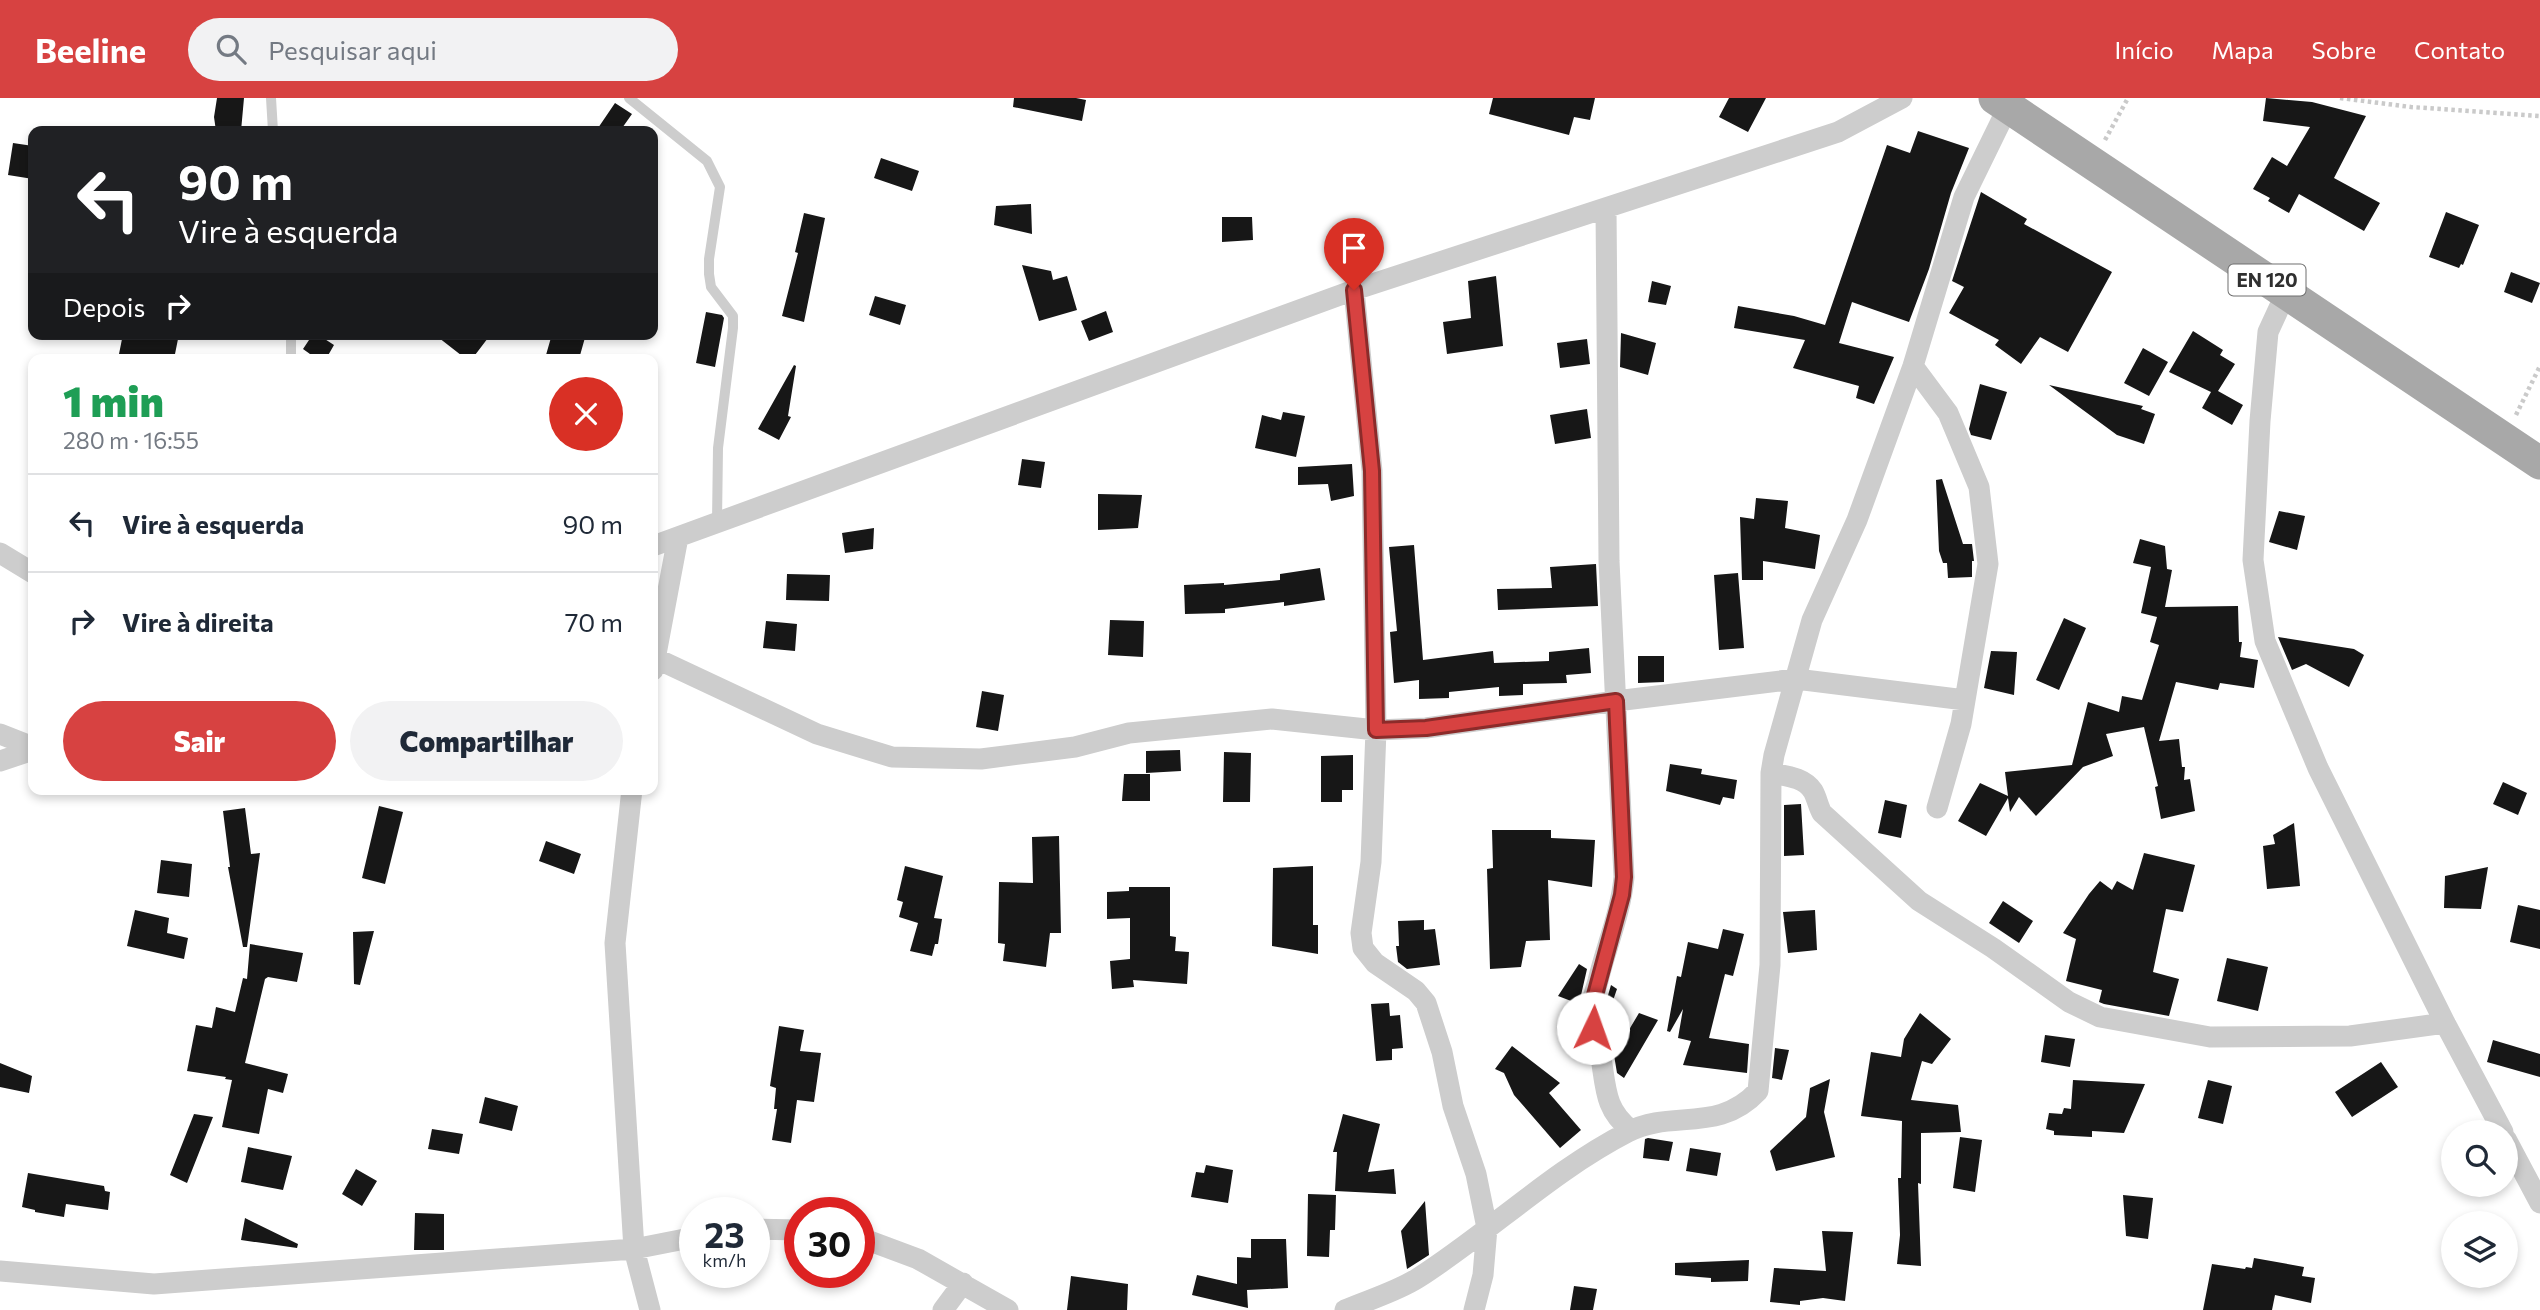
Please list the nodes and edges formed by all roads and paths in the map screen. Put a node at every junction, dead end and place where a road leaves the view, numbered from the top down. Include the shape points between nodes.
1 (271, 98) edge
2 (629, 98) edge
3 (1902, 98) edge
4 (2128, 98) edge
5 (2340, 98) edge
6 (2001, 103) edge
7 (2540, 116) edge
8 (273, 126) edge
9 (2093, 164) junction
10 (1606, 208) junction
11 (1354, 290) junction
12 (2286, 293) junction
13 (1913, 366) junction
14 (2540, 366) edge
15 (2504, 439) junction
16 (2540, 463) edge
17 (717, 522) junction
18 (678, 537) junction
19 (658, 545) edge
20 (0, 553) edge
21 (28, 570) edge
22 (658, 644) edge
23 (658, 667) edge
24 (1796, 679) junction
25 (1965, 700) junction
26 (1616, 701) junction
27 (1376, 730) junction
28 (0, 734) edge
29 (28, 747) edge
30 (28, 751) edge
31 (0, 761) edge
32 (1771, 773) junction
33 (631, 795) edge
34 (1937, 808) dead end
35 (2445, 1023) junction
36 (2496, 1120) edge
37 (1631, 1130) junction
38 (2518, 1162) edge
39 (2540, 1203) edge
40 (1487, 1228) junction
41 (679, 1240) edge
42 (875, 1243) edge
43 (634, 1249) junction
44 (0, 1271) edge
45 (963, 1283) junction
46 (650, 1310) edge
47 (943, 1310) edge
48 (1008, 1310) edge
49 (1345, 1310) edge
50 (1474, 1310) edge

1 - 8 lane
2 - 17 lane via 707,161 720,187 709,274 711,287 733,316 733,328 718,449
3 - 10 street via 1838,132
4 - 9 path
5 - 7 path
6 - 9 main road, EN 120
6 - 13 street via 1964,197
9 - 12 main road, EN 120
10 - 11 street
10 - 26 street via 1609,561
11 - 17 street
11 - 27 street via 1372,471
12 - 15 main road, EN 120
12 - 35 street via 2268,332 2260,421 2253,560 2265,641 2318,768
13 - 24 street via 1857,520 1812,620
13 - 25 street via 1948,413 1979,487 1988,564
14 - 15 path
15 - 16 main road, EN 120
17 - 18 street
18 - 19 street
18 - 22 street
20 - 21 street
23 - 27 street via 817,734 892,757 981,759 1075,747 1129,733 1272,719
24 - 25 street
24 - 26 street
24 - 32 street
25 - 34 street
26 - 27 street via 1426,728
26 - 37 street via 1623,886 1591,1014 1610,1107
27 - 40 street via 1363,948 1426,1003 1476,1174
28 - 29 street
30 - 31 street
32 - 35 street via 1805,782 1822,813 1919,901 2069,1002 2100,1017 2210,1037 2350,1036
32 - 37 street via 1770,965 1758,1091 1725,1115
33 - 43 street via 615,943
35 - 36 street
37 - 40 street via 1579,1161
38 - 39 street
40 - 49 street via 1416,1279
40 - 50 street
41 - 43 street
42 - 45 street
43 - 44 street via 154,1284
43 - 46 street
45 - 47 street
45 - 48 street

